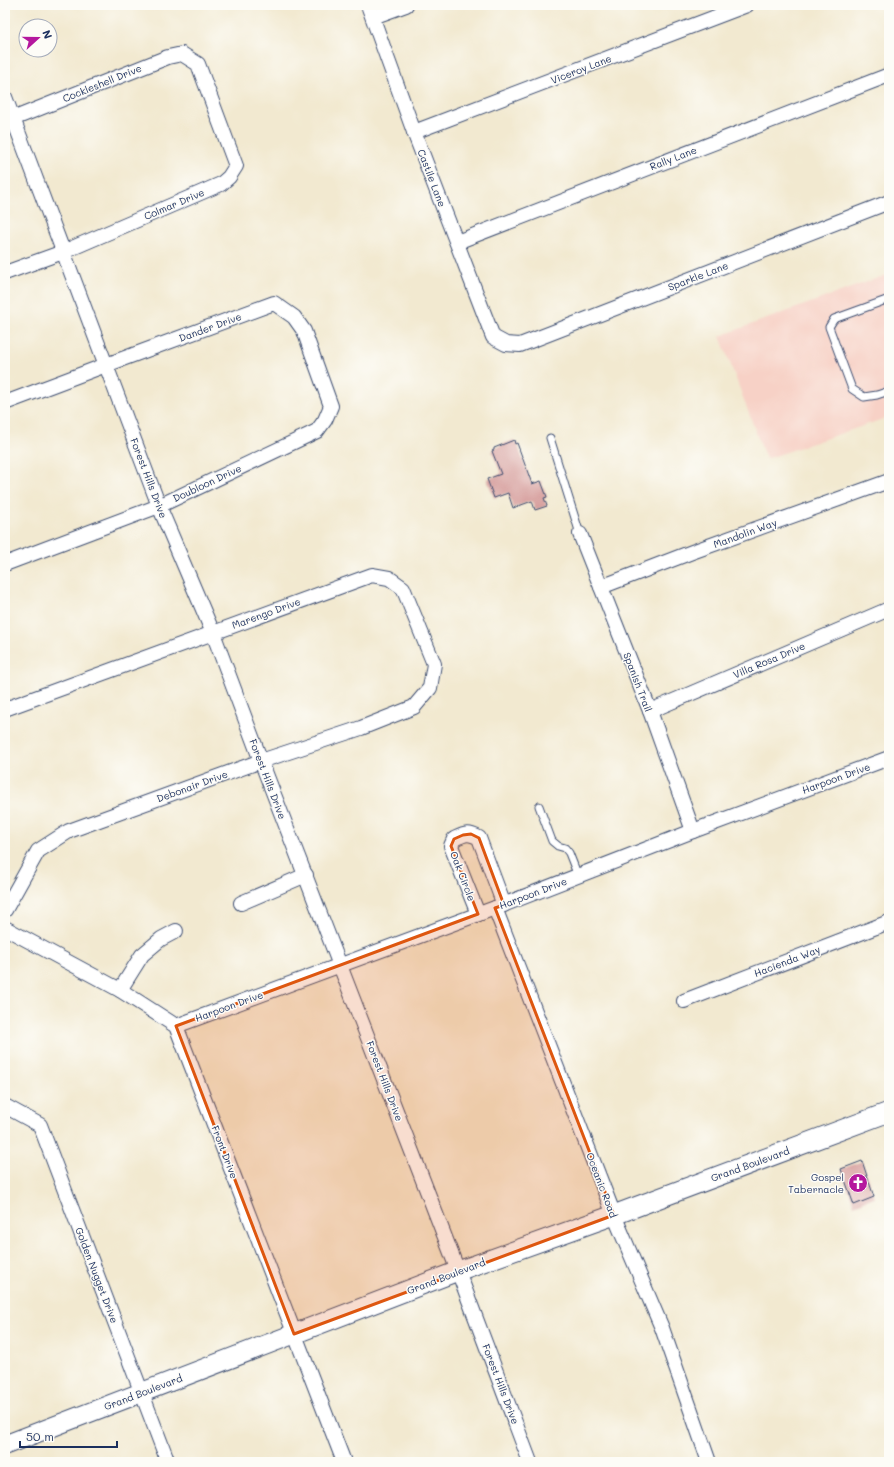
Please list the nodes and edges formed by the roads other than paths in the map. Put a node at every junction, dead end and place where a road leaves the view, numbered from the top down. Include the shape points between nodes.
1 (406, 5) edge
2 (747, 5) edge
3 (370, 11) edge
4 (198, 64) joint
5 (889, 75) edge
6 (5, 97) edge
7 (9, 120) edge
8 (414, 132) junction
9 (889, 202) edge
10 (457, 242) junction
11 (63, 252) junction
12 (5, 273) edge
13 (889, 299) edge
14 (506, 344) joint
15 (106, 365) junction
16 (889, 391) edge
17 (5, 403) edge
18 (317, 430) joint
19 (550, 438) dead end
20 (889, 481) edge
21 (159, 506) junction
22 (580, 534) joint
23 (5, 564) edge
24 (601, 586) junction
25 (889, 609) edge
26 (213, 633) junction
27 (414, 707) joint
28 (5, 709) edge
29 (650, 712) junction
30 (889, 758) edge
31 (261, 761) junction
32 (539, 806) dead end
33 (693, 831) junction
34 (306, 875) junction
35 (578, 876) junction
36 (241, 903) dead end
37 (499, 906) junction
38 (5, 910) edge
39 (478, 914) junction
40 (889, 922) edge
41 (5, 928) edge
42 (176, 931) dead end
43 (339, 965) junction
44 (120, 990) junction
45 (684, 1001) dead end
46 (176, 1026) junction
47 (5, 1106) edge
48 (889, 1112) edge
49 (614, 1215) junction
50 (458, 1270) junction
51 (294, 1334) junction
52 (142, 1393) junction
53 (5, 1445) edge
54 (168, 1462) edge
55 (344, 1462) edge
56 (530, 1462) edge
57 (710, 1462) edge

1 - 3 street
2 - 8 street, Viceroy Lane
3 - 8 street, Castile Lane
4 - 7 street, Cockleshell Drive via 182,54 168,57
4 - 11 street, Colmar Drive via 236,166 229,177 221,184
5 - 10 street, Rally Lane
6 - 7 street, Forest Hills Drive
7 - 11 street, Forest Hills Drive
8 - 10 street, Castile Lane
9 - 14 street, Sparkle Lane via 520,345
10 - 14 street, Castile Lane via 493,336
11 - 12 street, Colmar Drive
11 - 15 street, Forest Hills Drive
13 - 16 lane via 834,319 829,327 852,389 864,397
15 - 17 street, Dander Drive
15 - 18 street, Dander Drive via 274,303 294,317 304,331 331,406 326,420
15 - 21 street, Forest Hills Drive
18 - 21 street, Doubloon Drive
19 - 22 lane
20 - 24 street, Mandolin Way
21 - 23 street, Doubloon Drive
21 - 26 street, Forest Hills Drive
22 - 24 street, Spanish Trail
24 - 29 street, Spanish Trail
25 - 29 street, Villa Rosa Drive
26 - 27 street, Marengo Drive via 372,575 389,578 403,588 434,664 430,688
26 - 28 street, Marengo Drive
26 - 31 street, Forest Hills Drive
27 - 31 street, Debonair Drive via 361,728
29 - 33 street, Spanish Trail
30 - 33 street, Harpoon Drive
31 - 34 street, Forest Hills Drive
31 - 38 street, Debonair Drive via 69,831 38,851
32 - 35 lane via 552,841 569,853
33 - 35 street, Harpoon Drive
34 - 36 street
34 - 43 street, Forest Hills Drive
35 - 37 street, Harpoon Drive
37 - 39 street, Harpoon Drive
37 - 39 street, Oak Circle via 478,838 471,834 463,835 454,839 451,846
37 - 49 street, Oceanic Road
39 - 43 street, Harpoon Drive
40 - 45 street, Hacienda Way
41 - 44 street
42 - 44 street via 161,939 142,955
43 - 46 street, Harpoon Drive
43 - 50 street, Forest Hills Drive
44 - 46 street
46 - 51 street, Front Drive
47 - 52 street, Golden Nugget Drive via 40,1125
48 - 49 street, Grand Boulevard
49 - 50 street, Grand Boulevard
49 - 57 street, Oceanic Road via 662,1328
50 - 51 street, Grand Boulevard
50 - 56 street, Forest Hills Drive
51 - 52 street, Grand Boulevard
51 - 55 street, Front Drive
52 - 53 street, Grand Boulevard
52 - 54 street, Golden Nugget Drive

